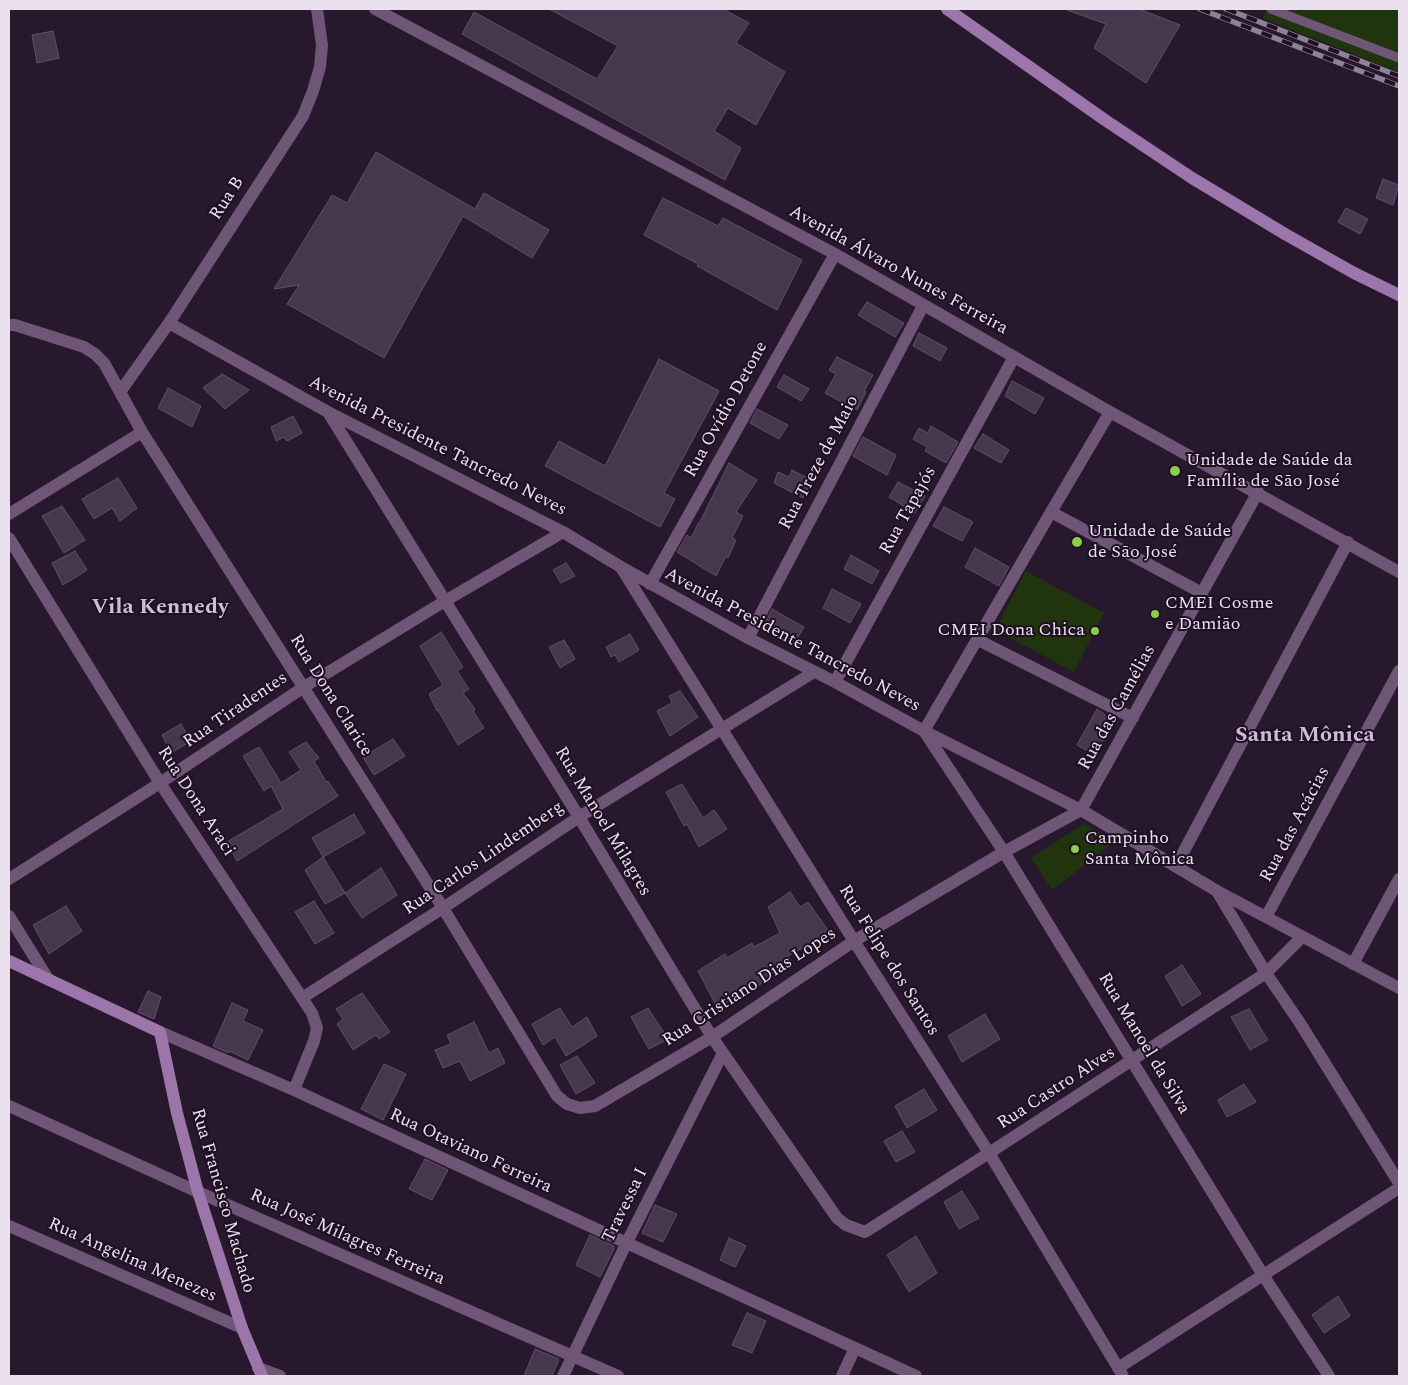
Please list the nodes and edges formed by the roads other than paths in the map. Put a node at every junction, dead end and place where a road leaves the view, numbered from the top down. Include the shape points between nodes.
1 (317, 9) edge
2 (375, 9) edge
3 (947, 9) edge
4 (1271, 9) edge
5 (1399, 58) edge
6 (835, 254) junction
7 (1399, 295) edge
8 (923, 306) junction
9 (169, 323) junction
10 (12, 325) edge
11 (1014, 357) junction
12 (120, 392) junction
13 (328, 412) junction
14 (1110, 412) junction
15 (142, 432) junction
16 (1258, 492) junction
17 (1051, 512) junction
18 (9, 514) edge
19 (563, 532) junction
20 (9, 538) edge
21 (1348, 542) junction
22 (621, 567) junction
23 (1399, 572) edge
24 (650, 584) junction
25 (1202, 593) junction
26 (445, 601) junction
27 (748, 638) junction
28 (978, 640) junction
29 (1399, 670) edge
30 (814, 672) junction
31 (835, 682) junction
32 (304, 687) junction
33 (1133, 718) junction
34 (723, 730) junction
35 (924, 731) junction
36 (160, 782) junction
37 (1081, 810) junction
38 (579, 817) junction
39 (1004, 852) junction
40 (1176, 866) junction
41 (9, 879) edge
42 (1399, 879) edge
43 (1217, 891) junction
44 (443, 908) junction
45 (9, 916) edge
46 (1266, 918) junction
47 (1302, 937) junction
48 (854, 941) junction
49 (9, 961) edge
50 (1353, 964) junction
51 (1266, 973) junction
52 (48, 979) junction
53 (1399, 988) edge
54 (302, 998) junction
55 (160, 1032) junction
56 (712, 1037) junction
57 (723, 1053) junction
58 (1132, 1061) junction
59 (294, 1090) junction
60 (9, 1106) edge
61 (595, 1106) joint
62 (990, 1153) junction
63 (1399, 1183) edge
64 (1399, 1188) edge
65 (198, 1192) junction
66 (9, 1226) edge
67 (865, 1232) joint
68 (626, 1244) junction
69 (1264, 1275) junction
70 (242, 1328) junction
71 (855, 1348) junction
72 (572, 1356) junction
73 (260, 1372) edge
74 (1121, 1372) edge
75 (280, 1376) edge
76 (563, 1376) edge
77 (618, 1376) edge
78 (842, 1376) edge
79 (916, 1376) edge
80 (1329, 1376) edge

1 - 9 street, Rua B via 322,45 320,67 303,116
2 - 6 street, Avenida Álvaro Nunes Ferreira
3 - 7 street via 1192,178 1354,273
4 - 5 lane
6 - 8 street, Avenida Álvaro Nunes Ferreira
6 - 24 street, Rua Ovídio Detone
8 - 11 street, Avenida Álvaro Nunes Ferreira
8 - 27 street, Rua Treze de Maio
9 - 12 street, Rua B
9 - 13 street, Avenida Presidente Tancredo Neves
10 - 12 street, Rua Dona Clarice via 84,347 104,363
11 - 14 street, Avenida Álvaro Nunes Ferreira
11 - 31 street, Rua Tapajós
12 - 15 street, Rua Dona Clarice
13 - 19 street, Avenida Presidente Tancredo Neves
13 - 26 street, Rua Manoel Milagres
14 - 16 street, Avenida Álvaro Nunes Ferreira
14 - 17 street
15 - 18 street
15 - 32 street, Rua Dona Clarice
16 - 21 street, Avenida Álvaro Nunes Ferreira
16 - 25 street, Rua das Camélias
17 - 25 street
17 - 28 street
19 - 22 street, Avenida Presidente Tancredo Neves
19 - 26 street, Rua Tiradentes
20 - 36 street, Rua Dona Araci
21 - 23 street, Avenida Álvaro Nunes Ferreira
21 - 40 street
22 - 24 street, Avenida Presidente Tancredo Neves
22 - 34 street, Rua Felipe dos Santos
24 - 27 street, Avenida Presidente Tancredo Neves
25 - 33 street, Rua das Camélias
26 - 32 street, Rua Tiradentes
26 - 38 street, Rua Manoel Milagres
27 - 30 street, Avenida Presidente Tancredo Neves
28 - 33 street
28 - 35 street
29 - 46 street, Rua das Acácias
30 - 31 street, Avenida Presidente Tancredo Neves
30 - 34 street, Rua Carlos Lindemberg
31 - 35 street, Avenida Presidente Tancredo Neves
32 - 36 street, Rua Tiradentes
32 - 44 street, Rua Dona Clarice
33 - 37 street, Rua das Camélias
34 - 38 street, Rua Carlos Lindemberg
34 - 48 street, Rua Felipe dos Santos
35 - 37 street, Avenida Presidente Tancredo Neves
35 - 39 street, Rua Manoel da Silva
36 - 41 street, Rua Tiradentes
36 - 54 street, Rua Dona Araci
37 - 39 street, Rua Cristiano Dias Lopes
37 - 40 street, Avenida Presidente Tancredo Neves
38 - 44 street, Rua Carlos Lindemberg
38 - 56 street, Rua Manoel Milagres
39 - 48 street, Rua Cristiano Dias Lopes
39 - 58 street, Rua Manoel da Silva
40 - 43 street, Avenida Presidente Tancredo Neves
42 - 50 street
43 - 46 street, Avenida Presidente Tancredo Neves
43 - 51 street
44 - 54 street, Rua Carlos Lindemberg
44 - 61 street, Rua Dona Clarice via 557,1096 580,1108
45 - 52 street
46 - 47 street, Avenida Presidente Tancredo Neves
47 - 50 street, Avenida Presidente Tancredo Neves
47 - 51 street, Rua Castro Alves
48 - 56 street, Rua Cristiano Dias Lopes
48 - 62 street, Rua Felipe dos Santos
49 - 52 street, Rua Otaviano Ferreira
50 - 53 street, Avenida Presidente Tancredo Neves
51 - 58 street, Rua Castro Alves
51 - 63 street via 1300,1022
52 - 55 street, Rua Otaviano Ferreira
54 - 59 street, Rua Dona Araci via 312,1013 316,1028
55 - 59 street, Rua Otaviano Ferreira
55 - 65 street, Rua Francisco Machado
56 - 57 street, Rua Manoel Milagres
56 - 61 street, Rua Cristiano Dias Lopes
57 - 67 street, Rua Manoel Milagres via 837,1218
57 - 68 street, Travessa I
58 - 62 street, Rua Castro Alves
58 - 69 street, Rua Manoel da Silva
59 - 68 street, Rua Otaviano Ferreira
60 - 65 street, Rua José Milagres Ferreira
62 - 67 street, Rua Castro Alves
62 - 74 street, Rua Felipe dos Santos
64 - 69 street
65 - 70 street, Rua Francisco Machado
65 - 72 street, Rua José Milagres Ferreira
66 - 70 street, Rua Angelina Menezes
68 - 71 street, Rua Otaviano Ferreira
68 - 72 street, Travessa I
69 - 74 street
69 - 80 street, Rua Manoel da Silva
70 - 73 street, Rua Francisco Machado
71 - 78 street
71 - 79 street, Rua Otaviano Ferreira
72 - 76 street, Travessa I
72 - 77 street, Rua José Milagres Ferreira
73 - 75 street

